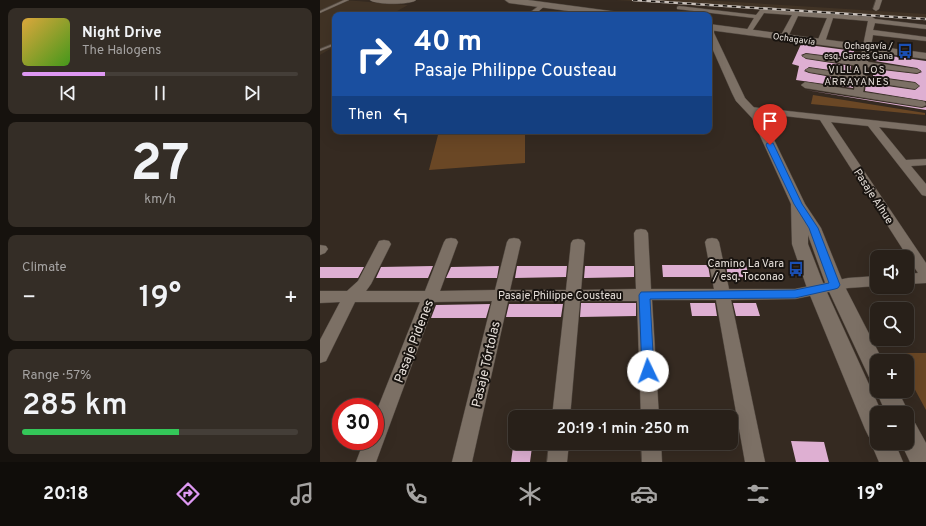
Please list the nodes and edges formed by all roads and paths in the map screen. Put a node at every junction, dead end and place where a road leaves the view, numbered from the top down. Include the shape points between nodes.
1 (347, 0) edge
2 (374, 0) edge
3 (412, 0) edge
4 (508, 0) edge
5 (879, 0) edge
6 (543, 5) junction
7 (679, 8) dead end
8 (876, 9) dead end
9 (320, 12) edge
10 (534, 12) edge
11 (596, 12) edge
12 (760, 14) junction
13 (796, 14) junction
14 (832, 16) junction
15 (871, 20) junction
16 (926, 27) edge
17 (712, 28) edge
18 (869, 32) junction
19 (748, 33) junction
20 (712, 37) edge
21 (784, 37) junction
22 (926, 39) edge
23 (821, 42) junction
24 (332, 45) edge
25 (866, 48) junction
26 (320, 50) edge
27 (806, 56) dead end
28 (926, 56) edge
29 (863, 64) junction
30 (809, 70) dead end
31 (917, 72) dead end
32 (861, 78) junction
33 (805, 85) dead end
34 (915, 86) dead end
35 (858, 94) junction
36 (922, 104) dead end
37 (751, 110) junction
38 (823, 117) junction
39 (871, 123) junction
40 (926, 129) edge
41 (902, 162) junction
42 (926, 162) edge
43 (926, 192) edge
44 (642, 233) dead end
45 (451, 242) dead end
46 (514, 242) dead end
47 (712, 242) dead end
48 (578, 243) dead end
49 (384, 244) dead end
50 (926, 274) edge
51 (926, 278) edge
52 (914, 279) edge
53 (870, 282) edge
54 (825, 287) junction
55 (722, 294) junction
56 (572, 295) junction
57 (644, 295) junction
58 (351, 296) junction
59 (430, 296) junction
60 (501, 296) junction
61 (320, 297) edge
62 (320, 356) edge
63 (870, 360) edge
64 (562, 410) edge
65 (650, 410) edge
66 (870, 410) edge
67 (384, 416) edge
68 (914, 445) edge
69 (371, 450) edge
70 (558, 450) edge
71 (651, 450) edge
72 (886, 450) edge
73 (366, 462) edge
74 (462, 462) edge
75 (557, 462) edge
76 (652, 462) edge
77 (755, 462) edge
78 (891, 462) edge
79 (923, 462) edge

1 - 9 lane
2 - 3 main road
4 - 6 main road
5 - 8 street
6 - 10 street
6 - 11 main road
7 - 12 street
12 - 13 street
12 - 19 street
13 - 14 street
13 - 21 street
14 - 15 street
14 - 23 street
15 - 16 street
15 - 18 street
17 - 19 main road, Ochagavía
18 - 22 street
18 - 25 street
19 - 21 main road, Ochagavía
20 - 37 street via 737,93
21 - 23 main road, Ochagavía
23 - 25 main road, Ochagavía
24 - 26 lane
25 - 28 main road, Ochagavía
25 - 29 street
27 - 29 street
29 - 31 street
29 - 32 street
30 - 32 street
32 - 34 street
32 - 35 street
33 - 35 street
35 - 36 street
37 - 38 street
37 - 54 street via 760,123 798,204 800,244
38 - 39 street
38 - 50 street, Pasaje Alhue
39 - 40 street
39 - 41 street
41 - 42 street
41 - 43 street
44 - 57 street
45 - 59 street, Pasaje Pidenes
46 - 60 street, Pasaje Tórtolas
47 - 55 street
48 - 56 street
49 - 58 street via 364,284
51 - 52 street
53 - 54 street, Pasaje Philippe Cousteau
54 - 55 street, Pasaje Philippe Cousteau via 795,294
54 - 63 street
54 - 66 street
55 - 57 street, Pasaje Philippe Cousteau
55 - 77 street
56 - 57 street, Pasaje Philippe Cousteau
56 - 60 street, Pasaje Philippe Cousteau
56 - 64 street
57 - 65 street
58 - 59 street, Pasaje Philippe Cousteau
58 - 61 street, Pasaje Philippe Cousteau
58 - 62 street
59 - 60 street, Pasaje Philippe Cousteau
59 - 67 street, Pasaje Pidenes
60 - 74 street, Pasaje Tórtolas
68 - 79 street
69 - 73 street, Pasaje Pidenes
70 - 75 street
71 - 76 street
72 - 78 street

